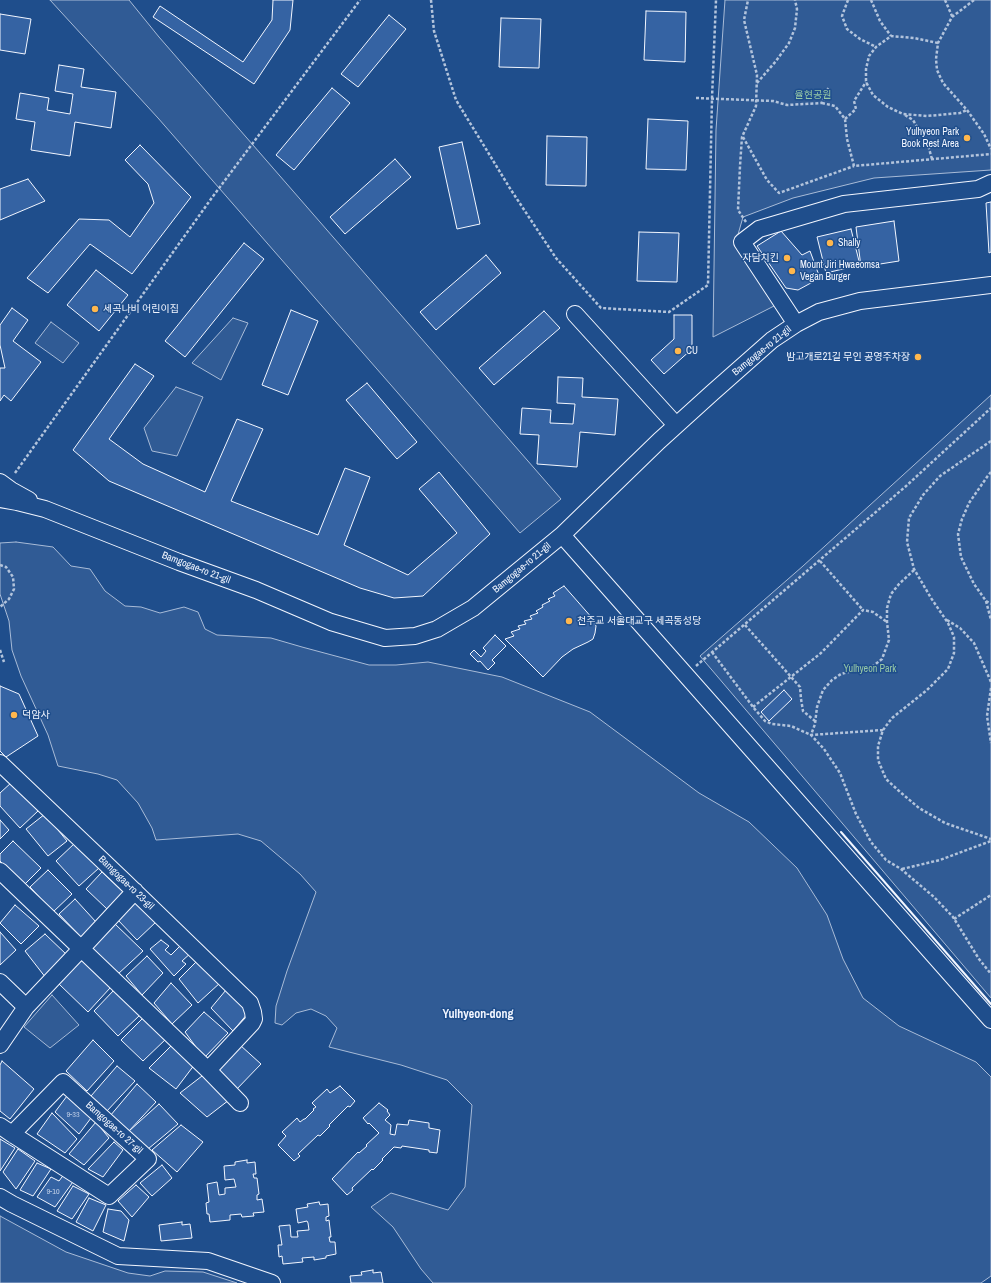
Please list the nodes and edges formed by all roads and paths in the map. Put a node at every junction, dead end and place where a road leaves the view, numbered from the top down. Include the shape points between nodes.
1 (360, 0) edge
2 (431, 0) edge
3 (716, 0) edge
4 (748, 0) edge
5 (795, 0) edge
6 (848, 0) edge
7 (871, 0) edge
8 (945, 0) edge
9 (974, 0) edge
10 (952, 17) junction
11 (891, 36) junction
12 (938, 43) junction
13 (876, 47) junction
14 (866, 82) junction
15 (757, 84) junction
16 (829, 86) dead end
17 (696, 98) dead end
18 (712, 98) junction
19 (756, 101) junction
20 (822, 103) junction
21 (967, 110) junction
22 (903, 114) junction
23 (845, 119) junction
24 (742, 137) junction
25 (991, 149) edge
26 (991, 154) edge
27 (932, 159) junction
28 (854, 166) junction
29 (991, 183) edge
30 (753, 234) junction
31 (991, 285) edge
32 (575, 314) dead end
33 (796, 324) junction
34 (991, 408) edge
35 (676, 425) junction
36 (991, 441) edge
37 (991, 472) edge
38 (15, 473) dead end
39 (0, 482) edge
40 (0, 499) edge
41 (45, 509) junction
42 (562, 535) junction
43 (820, 561) junction
44 (0, 565) edge
45 (914, 570) junction
46 (986, 601) junction
47 (991, 604) edge
48 (0, 607) edge
49 (863, 610) junction
50 (946, 619) junction
51 (991, 620) edge
52 (887, 622) junction
53 (744, 625) junction
54 (0, 650) edge
55 (712, 652) junction
56 (4, 662) dead end
57 (686, 675) junction
58 (791, 677) junction
59 (991, 682) edge
60 (991, 688) edge
61 (753, 707) junction
62 (815, 722) junction
63 (883, 730) junction
64 (811, 735) junction
65 (991, 743) edge
66 (2, 771) edge
67 (991, 840) edge
68 (901, 869) junction
69 (0, 871) edge
70 (135, 891) junction
71 (991, 895) edge
72 (954, 919) junction
73 (81, 949) junction
74 (991, 974) edge
75 (0, 982) edge
76 (26, 1007) junction
77 (991, 1020) edge
78 (0, 1045) edge
79 (208, 1070) junction
80 (240, 1103) dead end
81 (6, 1130) edge
82 (0, 1197) edge
83 (272, 1283) edge

1 - 38 path via 211,199
2 - 18 path via 434,31 456,100 556,258 601,308 669,312 708,284
3 - 18 path
4 - 15 path via 744,20
5 - 15 path via 795,28 789,43
6 - 13 path via 842,16 847,29
7 - 11 path
8 - 10 path
9 - 10 path
10 - 12 path
11 - 12 path
11 - 13 path
12 - 21 path via 936,59 943,83
13 - 14 path via 869,56
14 - 22 path via 873,95 888,107
14 - 23 path via 854,101 856,109
15 - 19 path
16 - 20 path
17 - 18 path
18 - 19 path
19 - 20 path via 773,100 787,105
19 - 24 path
20 - 23 path via 835,106
21 - 22 path via 960,114
21 - 25 path
22 - 27 path via 913,120 928,146
23 - 28 path
24 - 28 path via 766,180 779,193
24 - 30 path via 738,210
26 - 27 path
27 - 28 path
29 - 30 street via 978,189 844,204 759,229
30 - 33 street via 742,242
31 - 33 street, Bamgogae-ro 21-gil via 860,301 819,312
32 - 35 street
33 - 35 street, Bamgogae-ro 21-gil via 772,340
34 - 43 path
35 - 42 street, Bamgogae-ro 21-gil
36 - 45 path via 940,476 916,506 909,518 907,542
37 - 46 path via 969,503 958,534 961,557 974,584
39 - 41 street
40 - 41 street, Bamgogae-ro 21-gil
41 - 42 street, Bamgogae-ro 21-gil via 256,590 331,622 386,638 414,636 437,630 473,608
42 - 57 street
43 - 49 path
43 - 53 path
44 - 48 path via 6,567 13,578 14,589 9,599
45 - 50 path
45 - 52 path via 891,594
46 - 47 path
46 - 51 path
49 - 52 path via 873,612
49 - 58 path via 821,653
50 - 59 path via 960,628 974,643
50 - 63 path via 954,637 954,653 948,669 892,718
52 - 62 path via 889,640 882,658 873,666 841,674 832,680 823,690
53 - 55 path
53 - 58 path
54 - 56 path
55 - 57 path
55 - 61 path
57 - 77 street
58 - 61 path
58 - 62 path via 800,687 803,711
60 - 65 path via 987,716
61 - 64 path via 765,721 791,726
62 - 64 path
63 - 64 path
63 - 67 path via 878,746 878,760 886,779 919,808 945,822
64 - 68 path via 840,773 856,814 871,842 886,860
66 - 70 street, Bamgogae-ro 23-gil
67 - 68 path via 940,860
68 - 72 path via 934,897
69 - 73 street
70 - 73 street
70 - 79 street, Bamgogae-ro 23-gil via 250,1003 254,1019 252,1023
71 - 72 path
72 - 74 path
73 - 76 street
73 - 79 street
75 - 76 street
76 - 78 street
79 - 80 street
81 - 81 street, Bamgogae-ro 27-gil via 109,1196 148,1159 62,1082
82 - 83 street via 118,1256 208,1261

